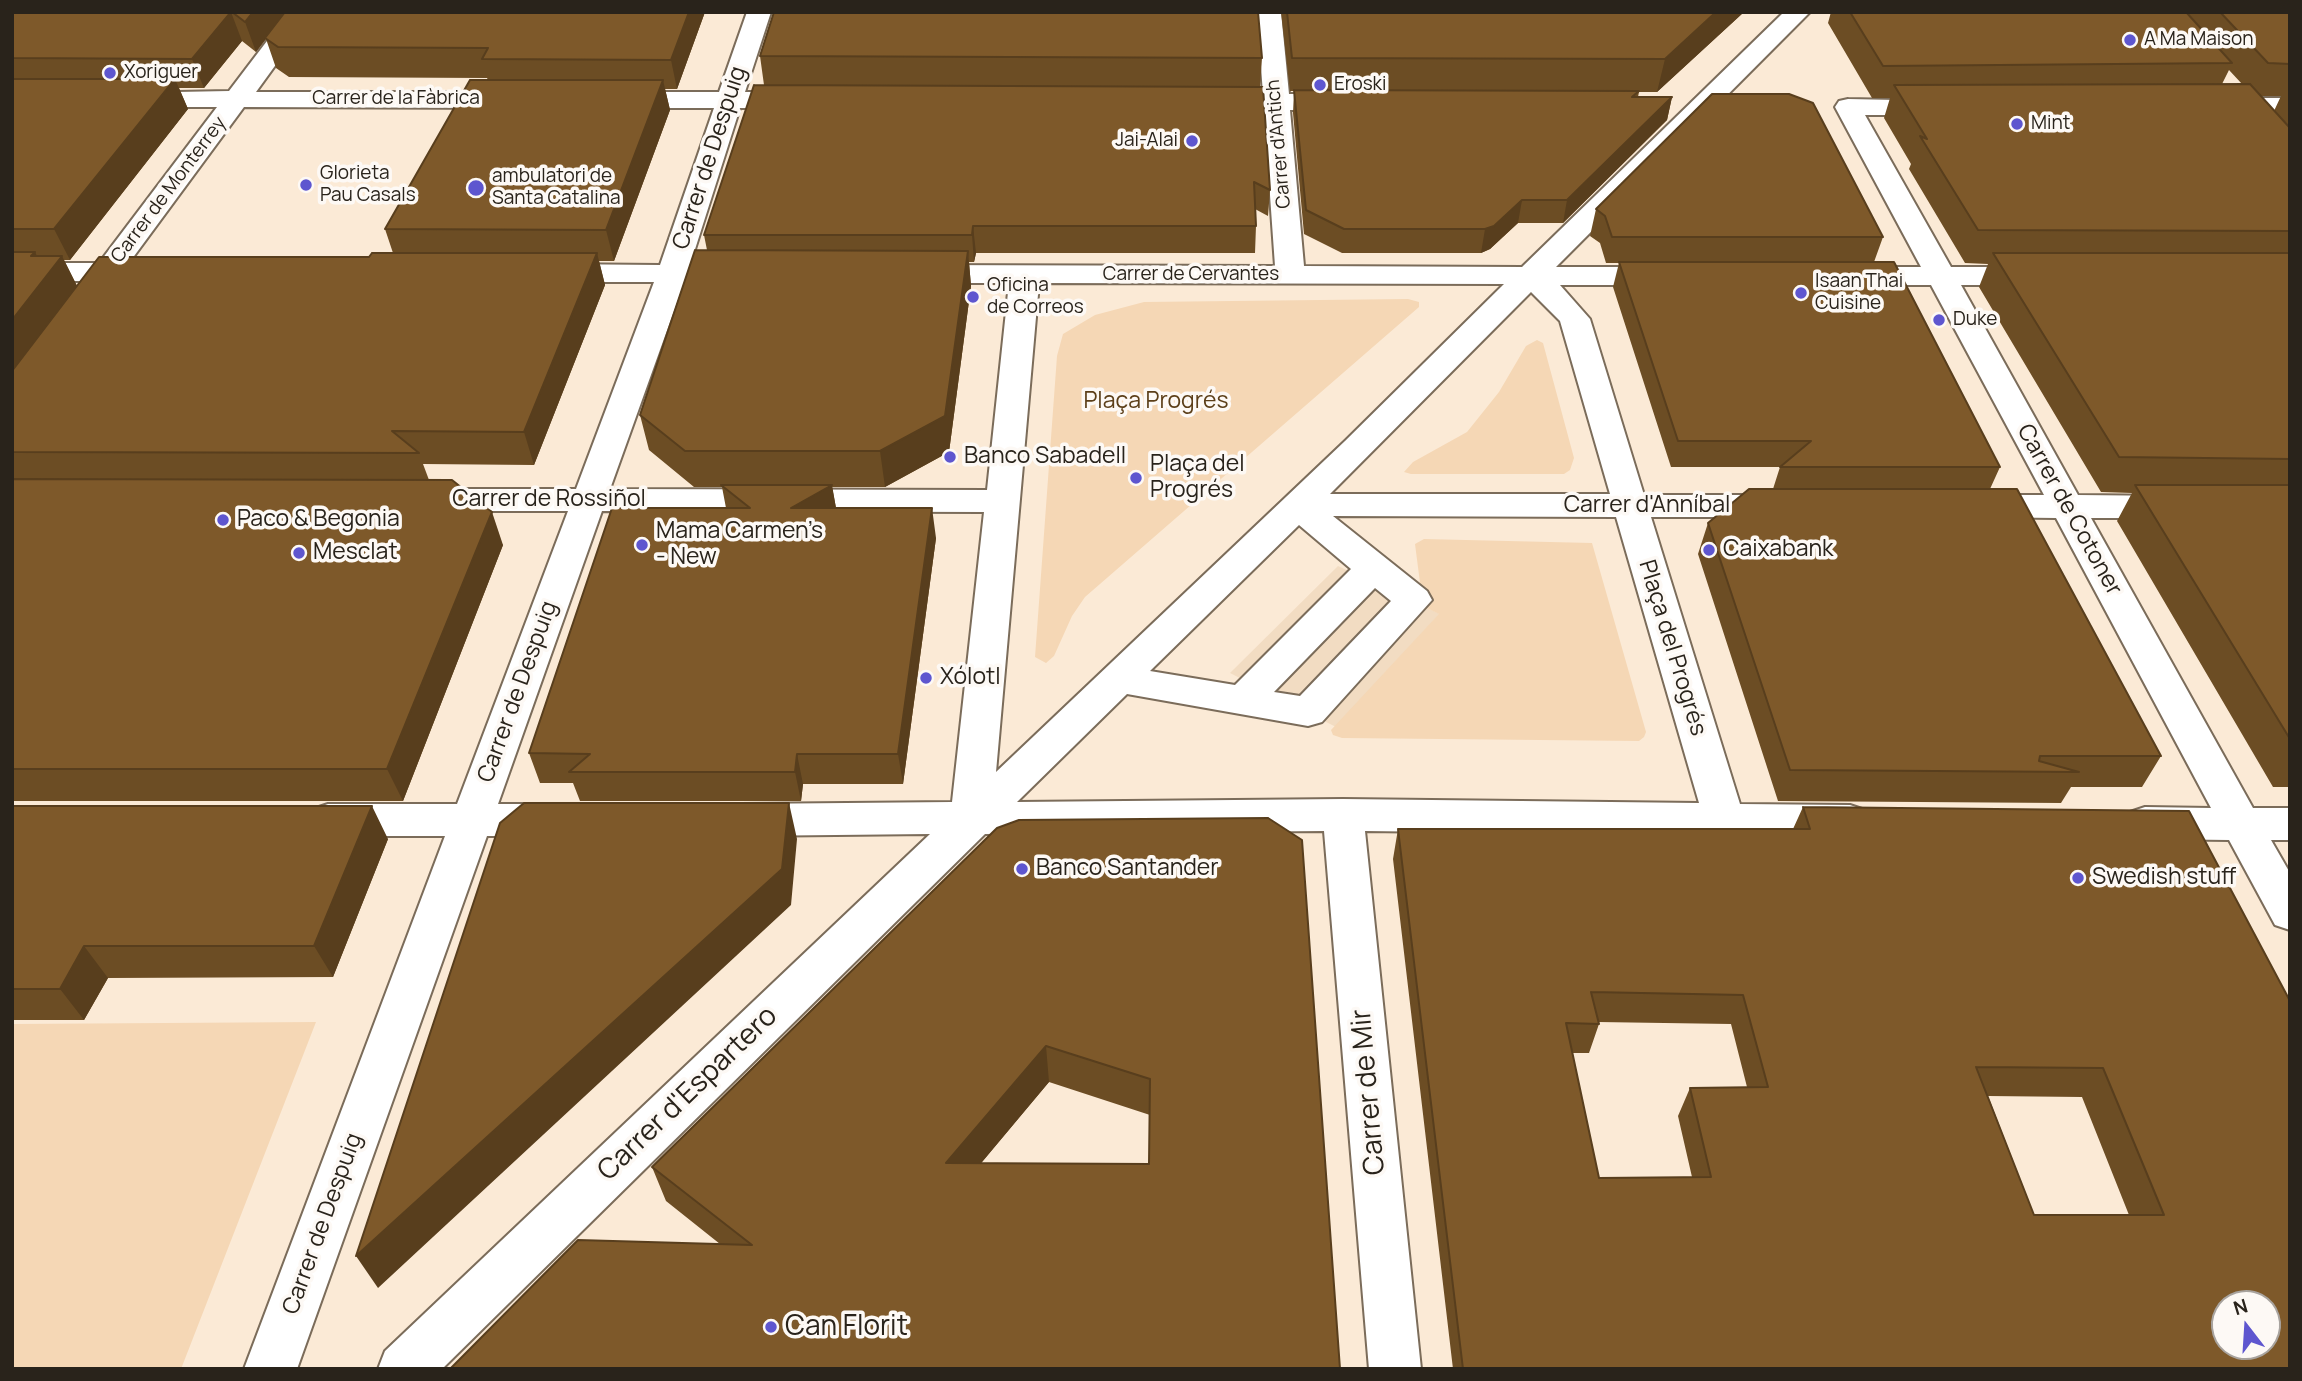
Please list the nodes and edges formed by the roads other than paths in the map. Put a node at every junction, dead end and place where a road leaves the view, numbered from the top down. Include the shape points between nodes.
1 (302, 12) edge
2 (759, 12) edge
3 (1269, 12) edge
4 (1798, 12) edge
5 (2225, 85) edge
6 (105, 99) edge
7 (238, 99) junction
8 (540, 100) edge
9 (594, 100) edge
10 (729, 100) junction
11 (826, 101) edge
12 (1184, 102) edge
13 (1276, 102) junction
14 (1373, 102) edge
15 (1664, 103) edge
16 (1703, 103) junction
17 (2189, 106) edge
18 (2243, 106) junction
19 (2290, 106) edge
20 (1957, 107) edge
21 (2266, 133) edge
22 (12, 272) edge
23 (107, 272) junction
24 (170, 272) edge
25 (524, 273) edge
26 (671, 274) junction
27 (767, 274) edge
28 (889, 274) edge
29 (1025, 274) junction
30 (1290, 275) junction
31 (1529, 276) junction
32 (1695, 276) edge
33 (1818, 276) edge
34 (1941, 276) junction
35 (2067, 276) edge
36 (84, 305) edge
37 (396, 500) edge
38 (587, 501) junction
39 (1001, 501) junction
40 (1297, 505) junction
41 (1630, 506) junction
42 (1808, 506) edge
43 (1945, 506) edge
44 (2068, 506) junction
45 (2206, 507) edge
46 (1373, 568) junction
47 (1119, 678) junction
48 (1243, 700) junction
49 (1343, 816) junction
50 (290, 820) edge
51 (471, 820) junction
52 (593, 820) edge
53 (702, 820) edge
54 (971, 820) junction
55 (1724, 820) junction
56 (1892, 822) edge
57 (2101, 823) edge
58 (2241, 824) junction
59 (2290, 824) edge
60 (2290, 913) edge
61 (270, 1369) edge
62 (404, 1369) edge
63 (1395, 1369) edge

1 - 7 street, Carrer de Monterrey
2 - 10 street, Carrer de Despuig
3 - 13 street, Carrer d'Antich
4 - 16 street
5 - 18 street
6 - 7 street, Carrer de la Fàbrica
7 - 8 street, Carrer de la Fàbrica
7 - 23 street, Carrer de Monterrey
9 - 10 street
10 - 11 street
10 - 26 street, Carrer de Despuig
12 - 13 street
13 - 14 street
13 - 30 street, Carrer d'Antich
15 - 16 street
16 - 31 street
17 - 18 street
18 - 19 street
18 - 21 street
20 - 34 street, Carrer de Cotoner via 1848,107
22 - 23 street
23 - 24 street
23 - 36 street, Carrer de Monterrey
25 - 26 street
26 - 27 street
26 - 38 street, Carrer de Despuig
28 - 29 street, Carrer de Cervantes
29 - 30 street, Carrer de Cervantes
29 - 39 street
30 - 31 street, Carrer de Cervantes
31 - 32 street, Carrer de Cervantes
31 - 40 street
31 - 41 street, Plaça del Progrés via 1555,295 1575,319
33 - 34 street
34 - 35 street
34 - 44 street, Carrer de Cotoner
37 - 38 street, Carrer de Rossiñol
38 - 39 street, Carrer de Rossiñol
38 - 51 street, Carrer de Despuig
39 - 54 street
40 - 41 street, Carrer d'Anníbal
40 - 46 street
40 - 47 street
41 - 42 street, Carrer d'Anníbal
41 - 55 street, Plaça del Progrés
43 - 44 street
44 - 45 street
44 - 58 street, Carrer de Cotoner
46 - 48 street
46 - 48 street via 1414,600 1308,712
47 - 48 street
47 - 54 street
49 - 54 street
49 - 55 street
49 - 63 street, Carrer de Mir
50 - 51 street
51 - 52 street
51 - 61 street, Carrer de Despuig
53 - 54 street
54 - 62 street, Carrer d'Espartero
55 - 56 street
57 - 58 street
58 - 59 street
58 - 60 street, Carrer de Cotoner

